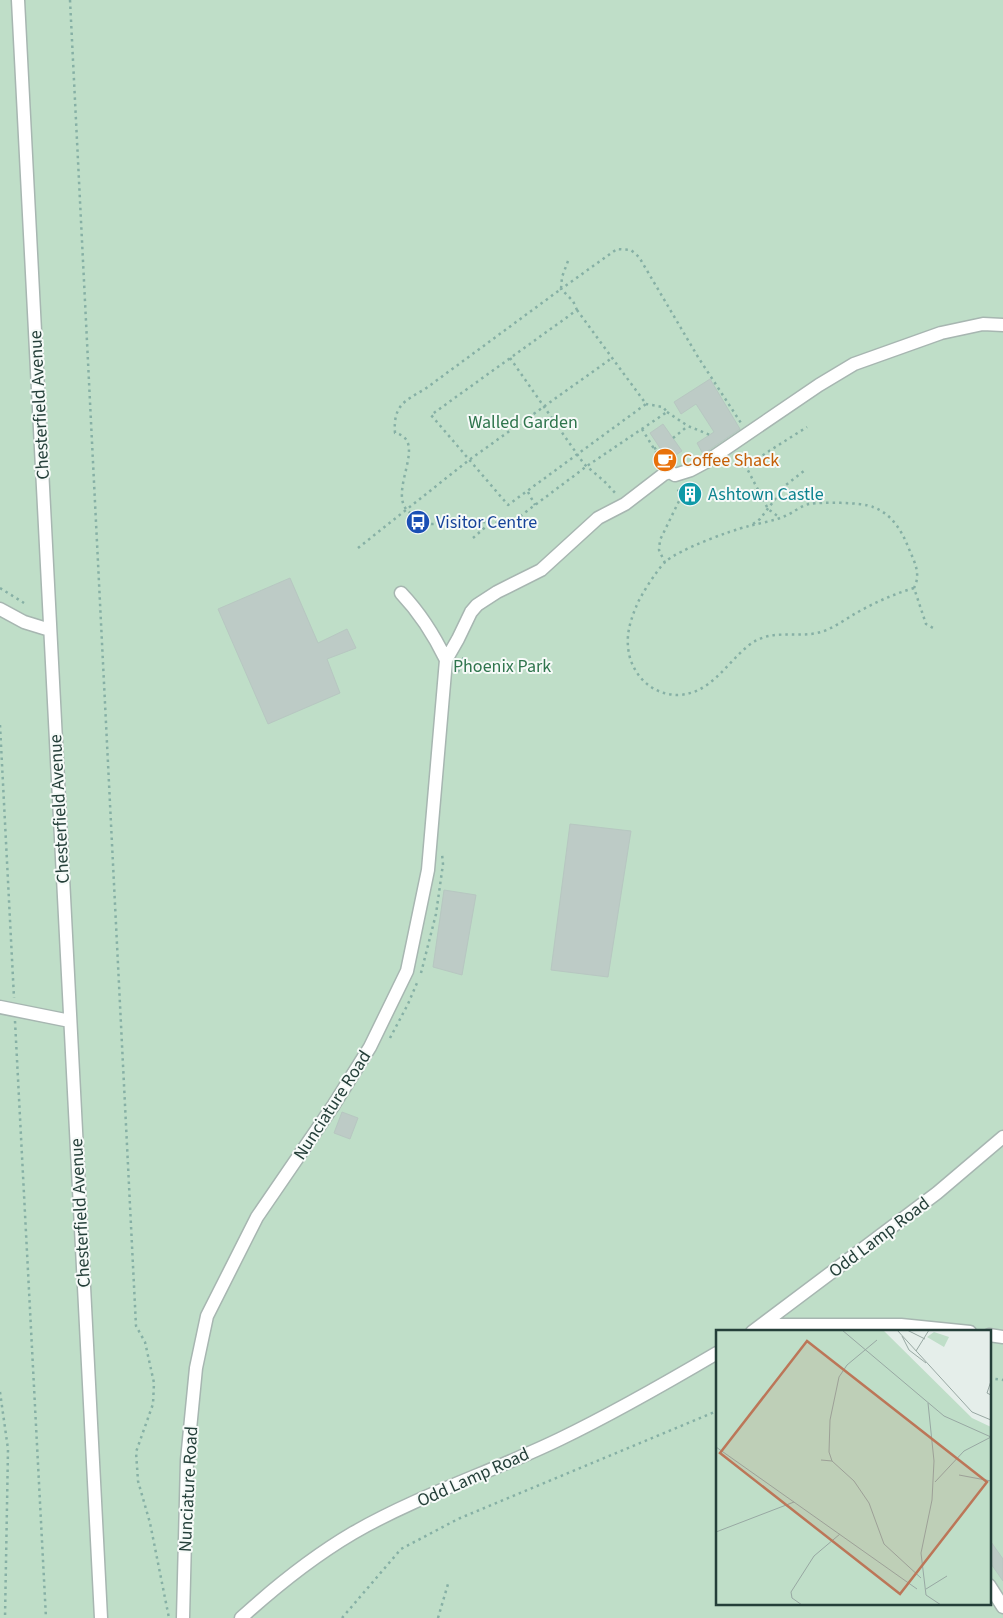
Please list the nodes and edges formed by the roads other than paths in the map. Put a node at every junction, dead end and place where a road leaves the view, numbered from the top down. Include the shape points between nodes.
1 (18, 0) edge
2 (1003, 326) edge
3 (401, 593) dead end
4 (0, 609) edge
5 (50, 630) junction
6 (446, 660) junction
7 (0, 1007) edge
8 (70, 1021) junction
9 (1003, 1137) edge
10 (757, 1328) edge
11 (950, 1330) edge
12 (990, 1335) edge
13 (1003, 1337) edge
14 (716, 1354) edge
15 (990, 1586) edge
16 (1003, 1607) edge
17 (101, 1618) edge
18 (183, 1618) edge
19 (242, 1618) edge

1 - 5 street, Chesterfield Avenue
2 - 6 street via 983,324 941,333 854,364 691,470 675,475 670,472 664,474 625,504 598,518 541,570 477,605
3 - 6 street via 423,619
4 - 5 street via 24,622
5 - 8 street, Chesterfield Avenue
6 - 18 street, Nunciature Road via 428,870 406,971 370,1046 257,1217 207,1316 196,1368 187,1460
7 - 8 street
8 - 17 street, Chesterfield Avenue
9 - 10 street, Odd Lamp Road via 938,1193
10 - 11 street via 901,1325
12 - 13 street
14 - 19 street, Odd Lamp Road via 560,1439 353,1533 317,1557
15 - 16 street

